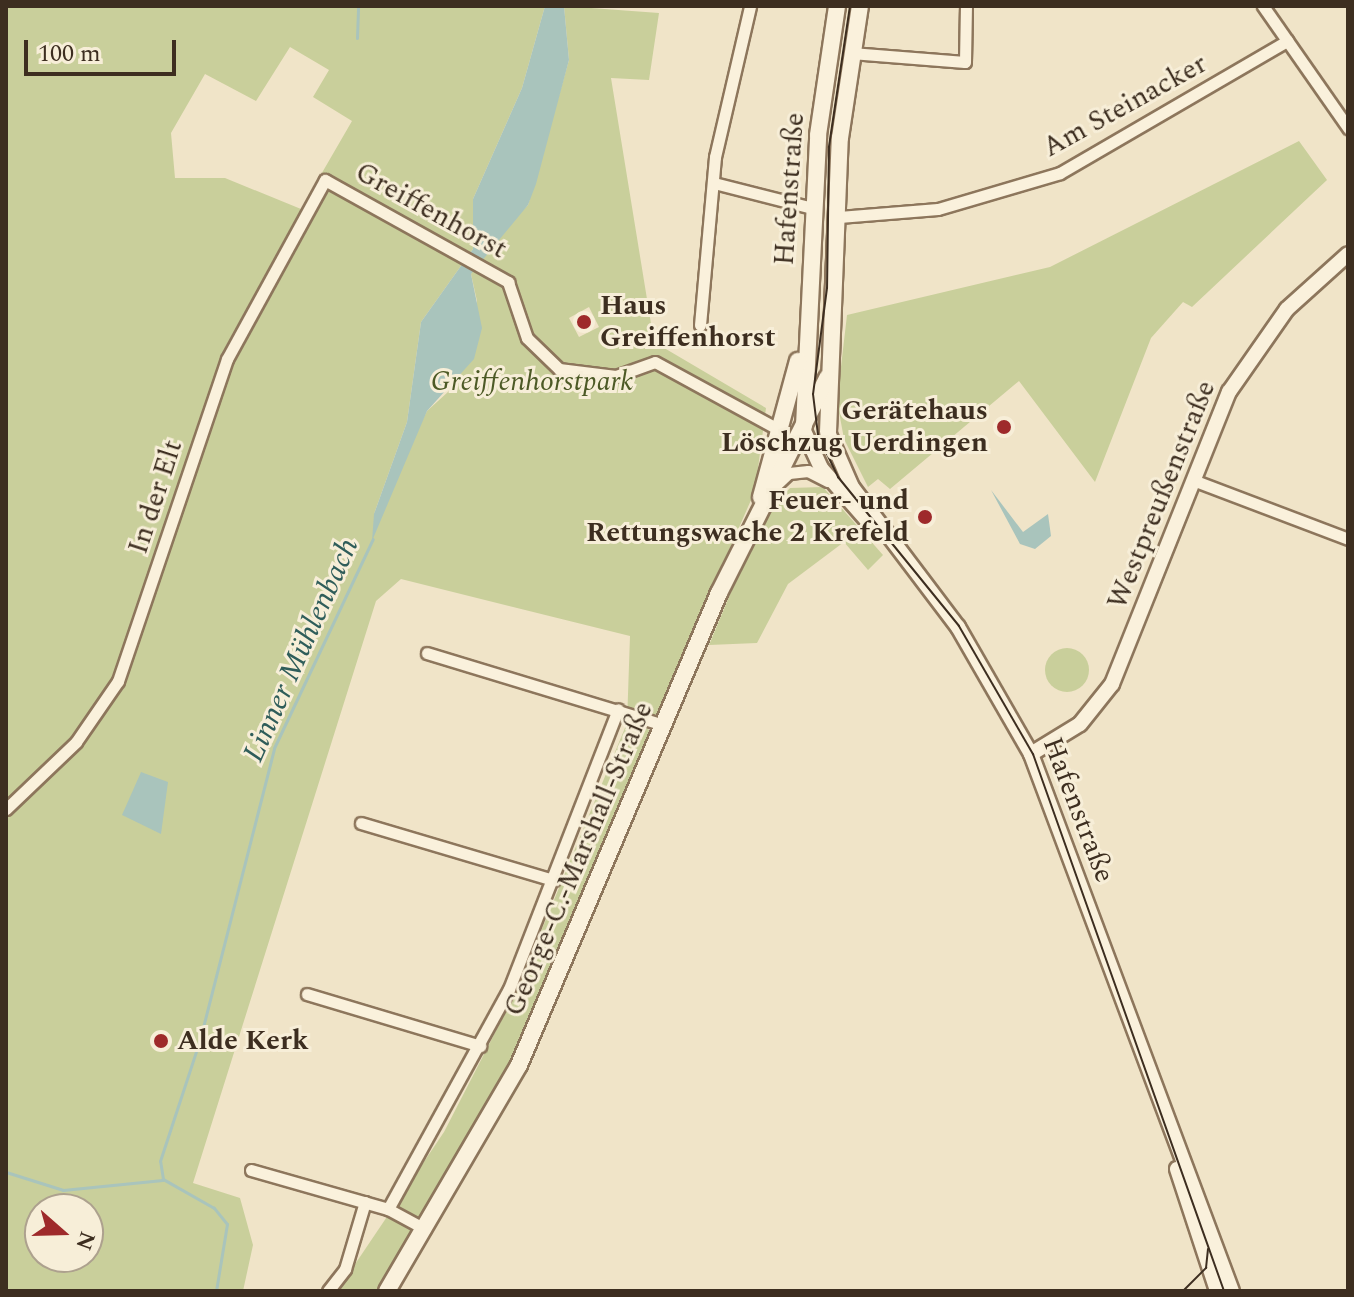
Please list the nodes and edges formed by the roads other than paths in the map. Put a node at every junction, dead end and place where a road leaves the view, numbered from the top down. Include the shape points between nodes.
1 (750, 6) edge
2 (837, 6) edge
3 (860, 6) edge
4 (966, 6) edge
5 (1263, 6) edge
6 (1287, 41) junction
7 (851, 53) junction
8 (1348, 128) edge
9 (325, 180) joint
10 (714, 183) junction
11 (812, 208) junction
12 (839, 217) junction
13 (1348, 254) edge
14 (809, 320) junction
15 (700, 325) dead end
16 (827, 378) junction
17 (776, 428) junction
18 (804, 431) junction
19 (828, 432) joint
20 (769, 455) junction
21 (786, 471) junction
22 (1193, 480) junction
23 (837, 489) junction
24 (755, 514) junction
25 (886, 538) junction
26 (1348, 539) edge
27 (427, 653) dead end
28 (618, 710) junction
29 (664, 725) junction
30 (1031, 754) junction
31 (6, 809) edge
32 (361, 823) dead end
33 (554, 880) junction
34 (307, 994) dead end
35 (480, 1046) junction
36 (1167, 1129) junction
37 (251, 1170) dead end
38 (365, 1202) junction
39 (388, 1209) junction
40 (429, 1222) junction
41 (328, 1291) edge
42 (387, 1291) edge
43 (1217, 1291) edge
44 (1232, 1291) edge

1 - 10 street
2 - 11 main road, Hafenstraße
3 - 7 main road, Hafenstraße
4 - 7 street via 965,62
5 - 6 street
6 - 8 street
6 - 12 street, Am Steinacker via 1060,173 938,209
7 - 12 main road, Hafenstraße
9 - 17 street, Greiffenhorst via 508,282 527,338 559,369 616,376 655,362
9 - 31 street, In der Elt via 227,359 118,681 76,742
10 - 11 street
10 - 15 street
11 - 14 main road, Hafenstraße
12 - 16 main road, Hafenstraße
13 - 22 street, Westpreußenstraße via 1287,309 1229,392
14 - 17 main road
14 - 18 main road, Hafenstraße
16 - 18 main road, George-C.-Marshall-Straße
16 - 19 main road, Hafenstraße
17 - 20 main road
18 - 21 main road, George-C.-Marshall-Straße
18 - 23 street, Hafenstraße
19 - 25 street, Hafenstraße
20 - 21 street
20 - 24 main road
21 - 23 street via 817,473
21 - 24 main road, George-C.-Marshall-Straße
22 - 26 street
22 - 30 street, Westpreußenstraße via 1112,684 1080,724
23 - 25 street, Hafenstraße
24 - 29 main road, George-C.-Marshall-Straße
25 - 30 street, Hafenstraße via 958,627
27 - 28 street
28 - 29 street
28 - 33 street
29 - 40 main road, George-C.-Marshall-Straße via 544,1013
30 - 36 street, Hafenstraße
32 - 33 street
33 - 35 street
34 - 35 street
35 - 39 street
36 - 43 street, Hafenstraße
36 - 44 street, Hafenstraße
37 - 38 street
38 - 39 street
38 - 41 street via 345,1269
39 - 40 street
40 - 42 main road, George-C.-Marshall-Straße

